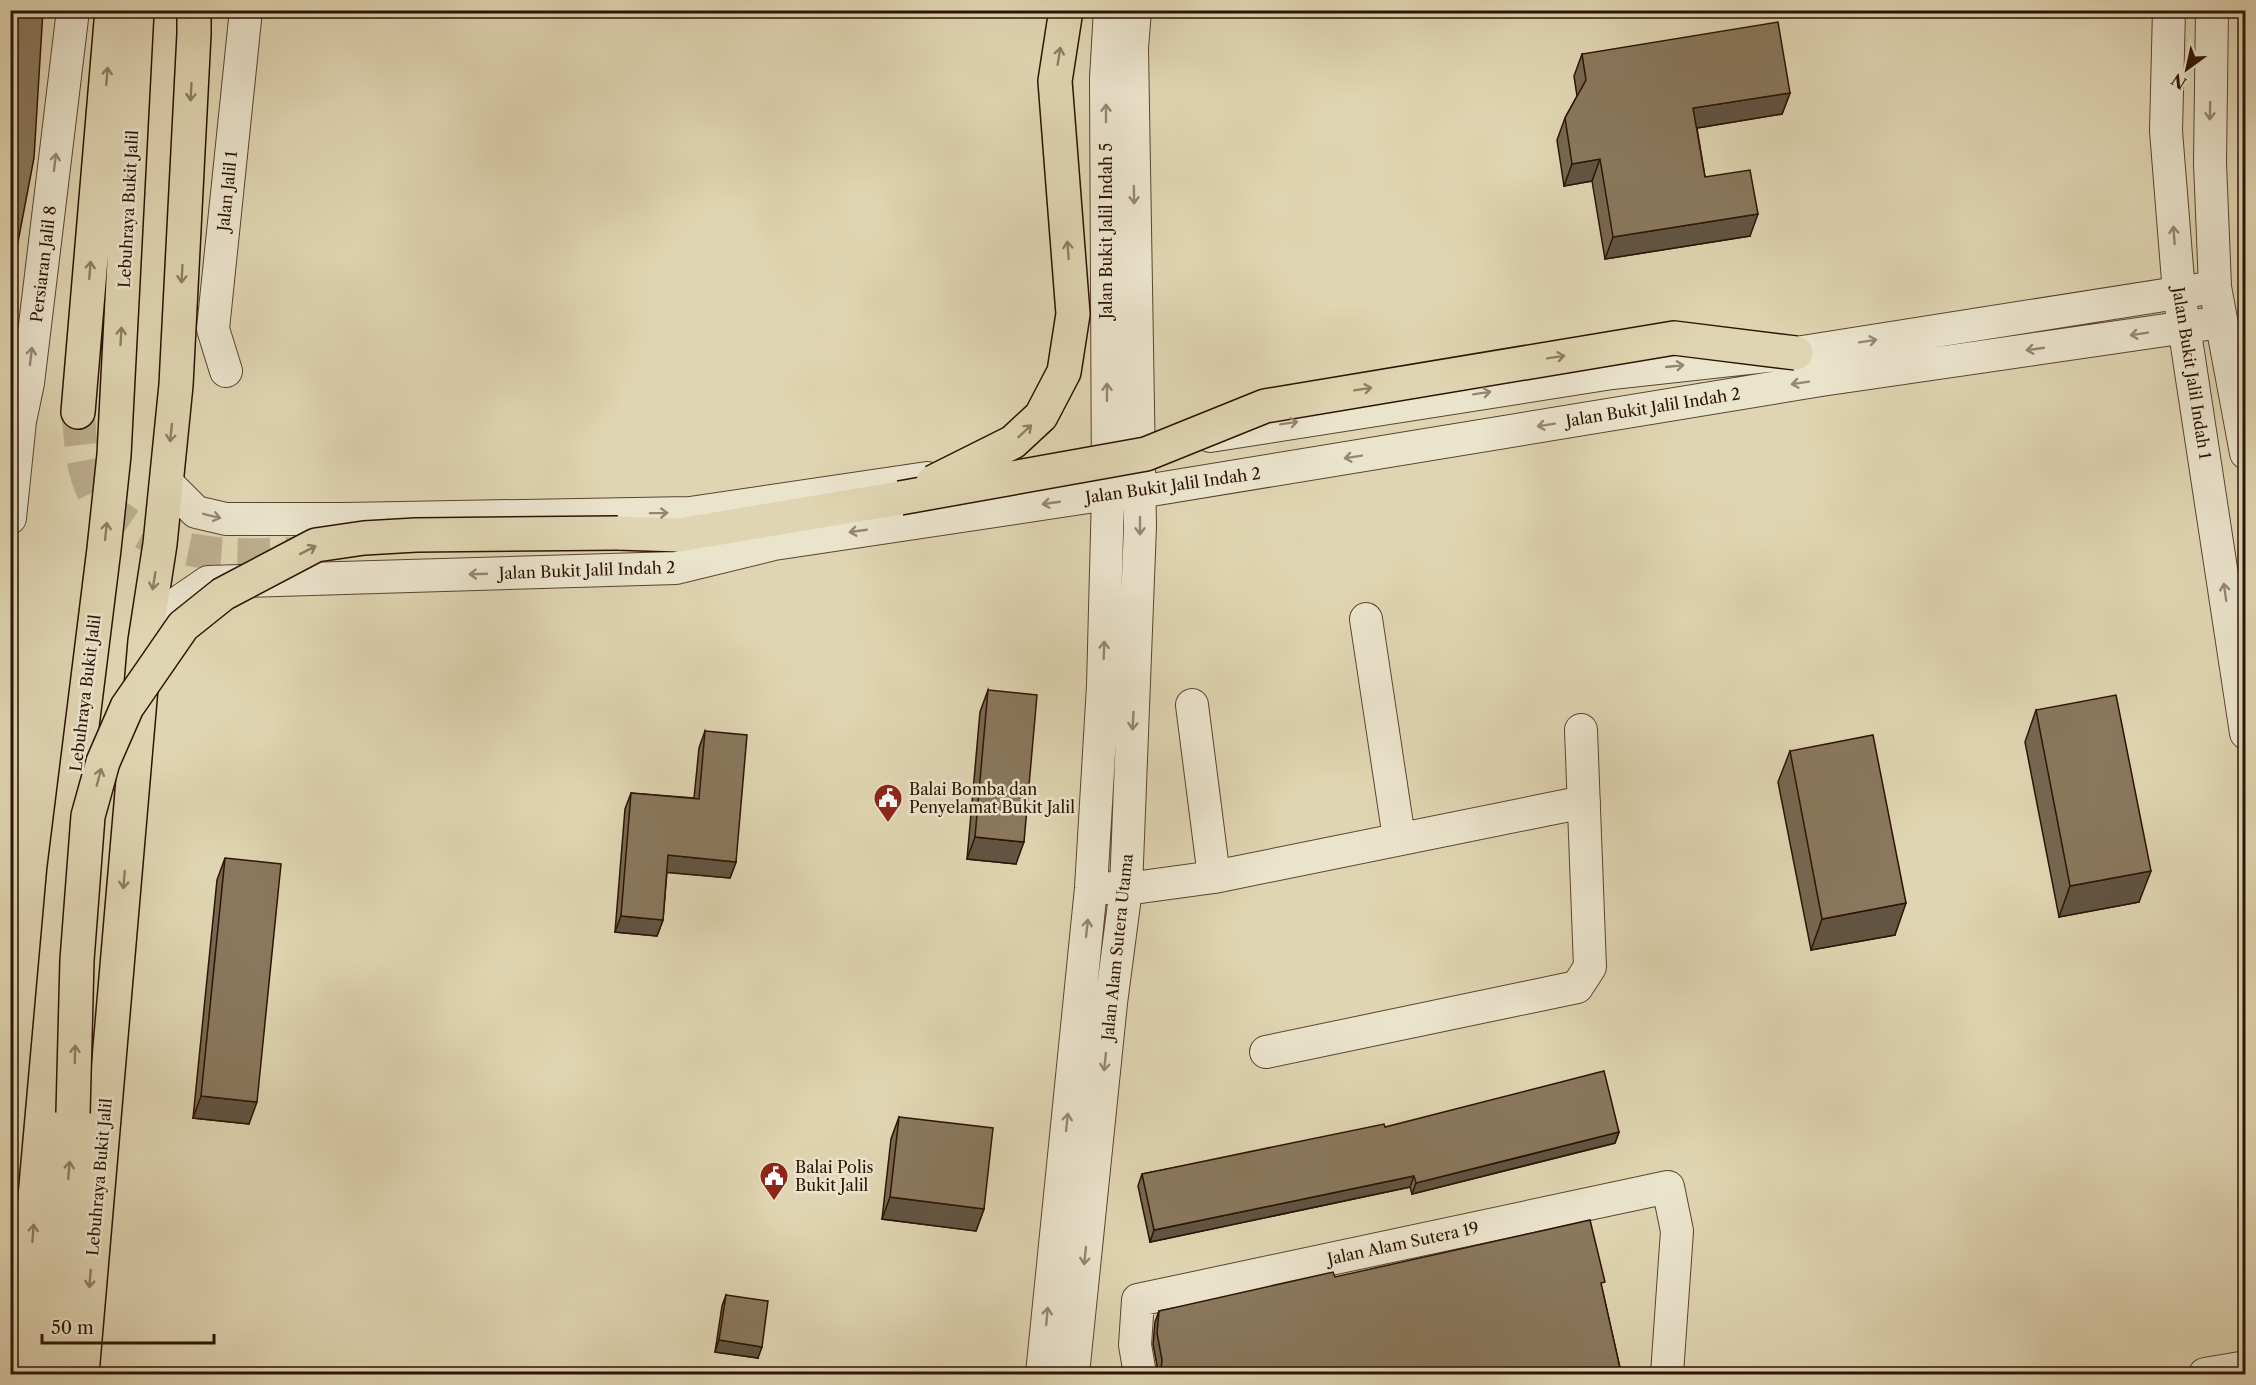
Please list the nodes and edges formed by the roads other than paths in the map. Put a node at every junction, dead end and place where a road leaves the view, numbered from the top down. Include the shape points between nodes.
1 (73, 10) edge
2 (112, 10) edge
3 (137, 10) edge
4 (246, 10) edge
5 (1066, 10) edge
6 (1110, 10) edge
7 (1135, 10) edge
8 (2169, 10) edge
9 (2212, 10) edge
10 (195, 18) edge
11 (2216, 287) junction
12 (2179, 293) junction
13 (2221, 321) junction
14 (2185, 326) junction
15 (1796, 353) junction
16 (226, 371) dead end
17 (78, 412) tunnel mouth
18 (1139, 447) junction
19 (1107, 451) junction
20 (2246, 453) edge
21 (166, 482) junction
22 (1139, 492) junction
23 (1108, 494) junction
24 (900, 498) junction
25 (10, 518) edge
26 (1366, 619) dead end
27 (145, 641) junction
28 (1192, 705) dead end
29 (1581, 730) dead end
30 (2246, 732) edge
31 (1095, 799) junction
32 (1584, 802) junction
33 (1129, 804) junction
34 (1399, 838) junction
35 (1214, 877) junction
36 (1091, 888) junction
37 (1126, 888) junction
38 (1266, 1052) dead end
39 (2246, 1366) edge
40 (27, 1374) edge
41 (51, 1374) edge
42 (82, 1374) edge
43 (1042, 1374) edge
44 (1073, 1374) edge
45 (1140, 1374) edge
46 (1667, 1374) edge
47 (2205, 1374) edge

25 -> 1 street, Persiaran Jalil 8
17 -> 2 highway
40 -> 3 highway, Lebuhraya Bukit Jalil via 35,1197 64,871 114,455
4 - 16 street, Jalan Jalil 1 via 213,329
24 -> 5 highway, bridge via 1013,442 1041,416 1064,372 1072,314 1055,81
19 -> 6 street, Jalan Bukit Jalil Indah 5 via 1106,78
7 -> 18 street, Jalan Bukit Jalil Indah 5 via 1132,48
12 -> 8 street, Jalan Bukit Jalil Indah 1 via 2166,131
9 -> 11 street via 2210,163
10 -> 21 highway, Lebuhraya Bukit Jalil via 176,385
11 - 12 street, Jalan Bukit Jalil Indah 2
11 - 13 street
12 - 14 street, Jalan Bukit Jalil Indah 1
15 -> 12 street, Jalan Bukit Jalil Indah 2
13 - 14 street, Jalan Bukit Jalil Indah 2
13 - 20 street
14 -> 22 street, Jalan Bukit Jalil Indah 2 via 1821,380
30 -> 14 street, Jalan Bukit Jalil Indah 1
18 -> 15 street, Jalan Bukit Jalil Indah 2 via 1612,373
24 -> 15 highway, bridge via 1146,454 1265,406 1674,338
18 - 19 street, Jalan Bukit Jalil Indah 2
18 - 22 street, Jalan Alam Sutera Utama
21 -> 19 street, Jalan Bukit Jalil Indah 2 via 196,512 226,519 690,513
19 - 23 street, Jalan Bukit Jalil Indah 5
21 -> 27 highway, Lebuhraya Bukit Jalil
22 - 23 street, Jalan Bukit Jalil Indah 2
22 -> 33 street, Jalan Alam Sutera Utama
23 -> 27 street, Jalan Bukit Jalil Indah 2 via 774,544 676,568 208,582 170,608
31 -> 23 street, Jalan Alam Sutera Utama via 1103,686
41 -> 24 highway, bridge via 73,1113 77,960 88,816 103,762 127,707 183,626 223,594 316,545 416,535 679,535
26 - 34 street
27 -> 42 highway, Lebuhraya Bukit Jalil
28 - 35 street
29 - 32 street
31 - 33 street
31 - 36 street, Jalan Alam Sutera Utama
32 - 34 street
32 - 38 street via 1590,967 1577,987
33 - 37 street, Jalan Alam Sutera Utama
34 - 35 street
35 - 37 street
36 - 37 street
43 -> 36 street, Jalan Alam Sutera Utama
37 -> 44 street, Jalan Alam Sutera Utama
39 - 47 street
45 - 46 street, Jalan Alam Sutera 19 via 1135,1345 1138,1300 1668,1187 1677,1231

